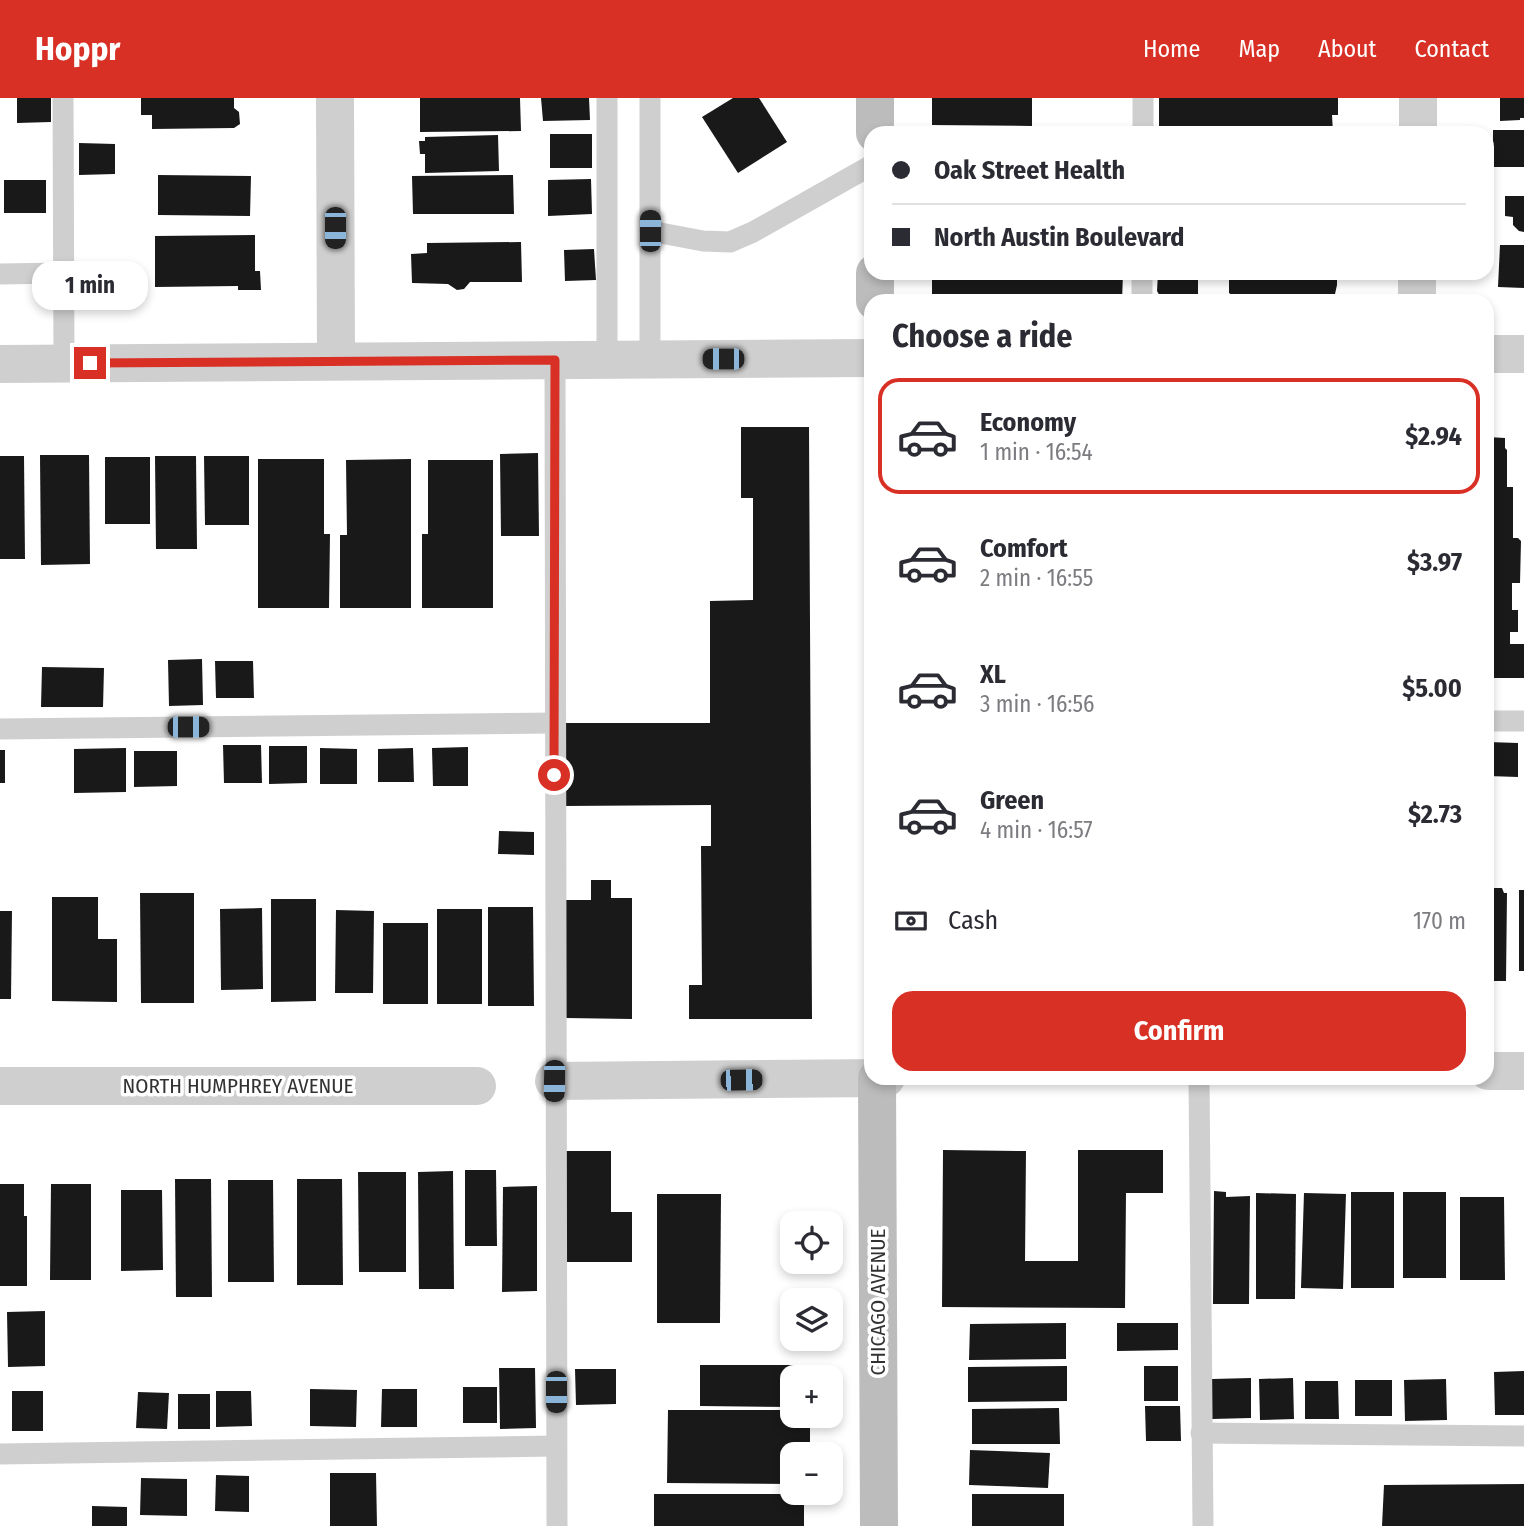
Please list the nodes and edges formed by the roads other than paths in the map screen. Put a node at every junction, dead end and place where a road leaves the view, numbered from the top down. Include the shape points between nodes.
1 (63, 98) edge
2 (335, 98) edge
3 (607, 98) edge
4 (650, 98) edge
5 (875, 98) edge
6 (1143, 98) edge
7 (1418, 98) edge
8 (875, 126) edge
9 (1143, 126) edge
10 (1418, 126) edge
11 (864, 170) edge
12 (650, 231) junction
13 (63, 273) junction
14 (0, 274) edge
15 (1494, 354) edge
16 (1524, 354) edge
17 (864, 358) edge
18 (650, 359) junction
19 (555, 360) junction
20 (607, 360) junction
21 (336, 361) junction
22 (64, 363) junction
23 (0, 364) edge
24 (1494, 721) edge
25 (1524, 721) edge
26 (554, 723) junction
27 (0, 729) edge
28 (1494, 1071) edge
29 (1524, 1071) edge
30 (864, 1078) edge
31 (554, 1081) junction
32 (877, 1085) edge
33 (1199, 1085) edge
34 (0, 1086) edge
35 (477, 1086) dead end
36 (1201, 1433) junction
37 (1524, 1436) edge
38 (556, 1446) junction
39 (0, 1454) edge
40 (557, 1526) edge
41 (879, 1526) edge
42 (1203, 1526) edge

1 - 13 lane
2 - 21 street
3 - 20 lane
4 - 12 lane
5 - 8 main road
6 - 9 lane
7 - 10 street
11 - 12 lane via 730,242
12 - 18 lane
13 - 14 lane
13 - 22 lane
15 - 16 street
17 - 18 street
18 - 20 street
19 - 20 street
19 - 21 street
19 - 26 lane
21 - 22 street
22 - 23 street
24 - 25 lane
26 - 27 lane
26 - 31 lane
28 - 29 street
30 - 31 street
31 - 38 lane
32 - 41 main road, CHICAGO AVENUE
33 - 36 lane
34 - 35 street, NORTH HUMPHREY AVENUE
36 - 37 lane
36 - 42 lane
38 - 39 lane
38 - 40 lane

